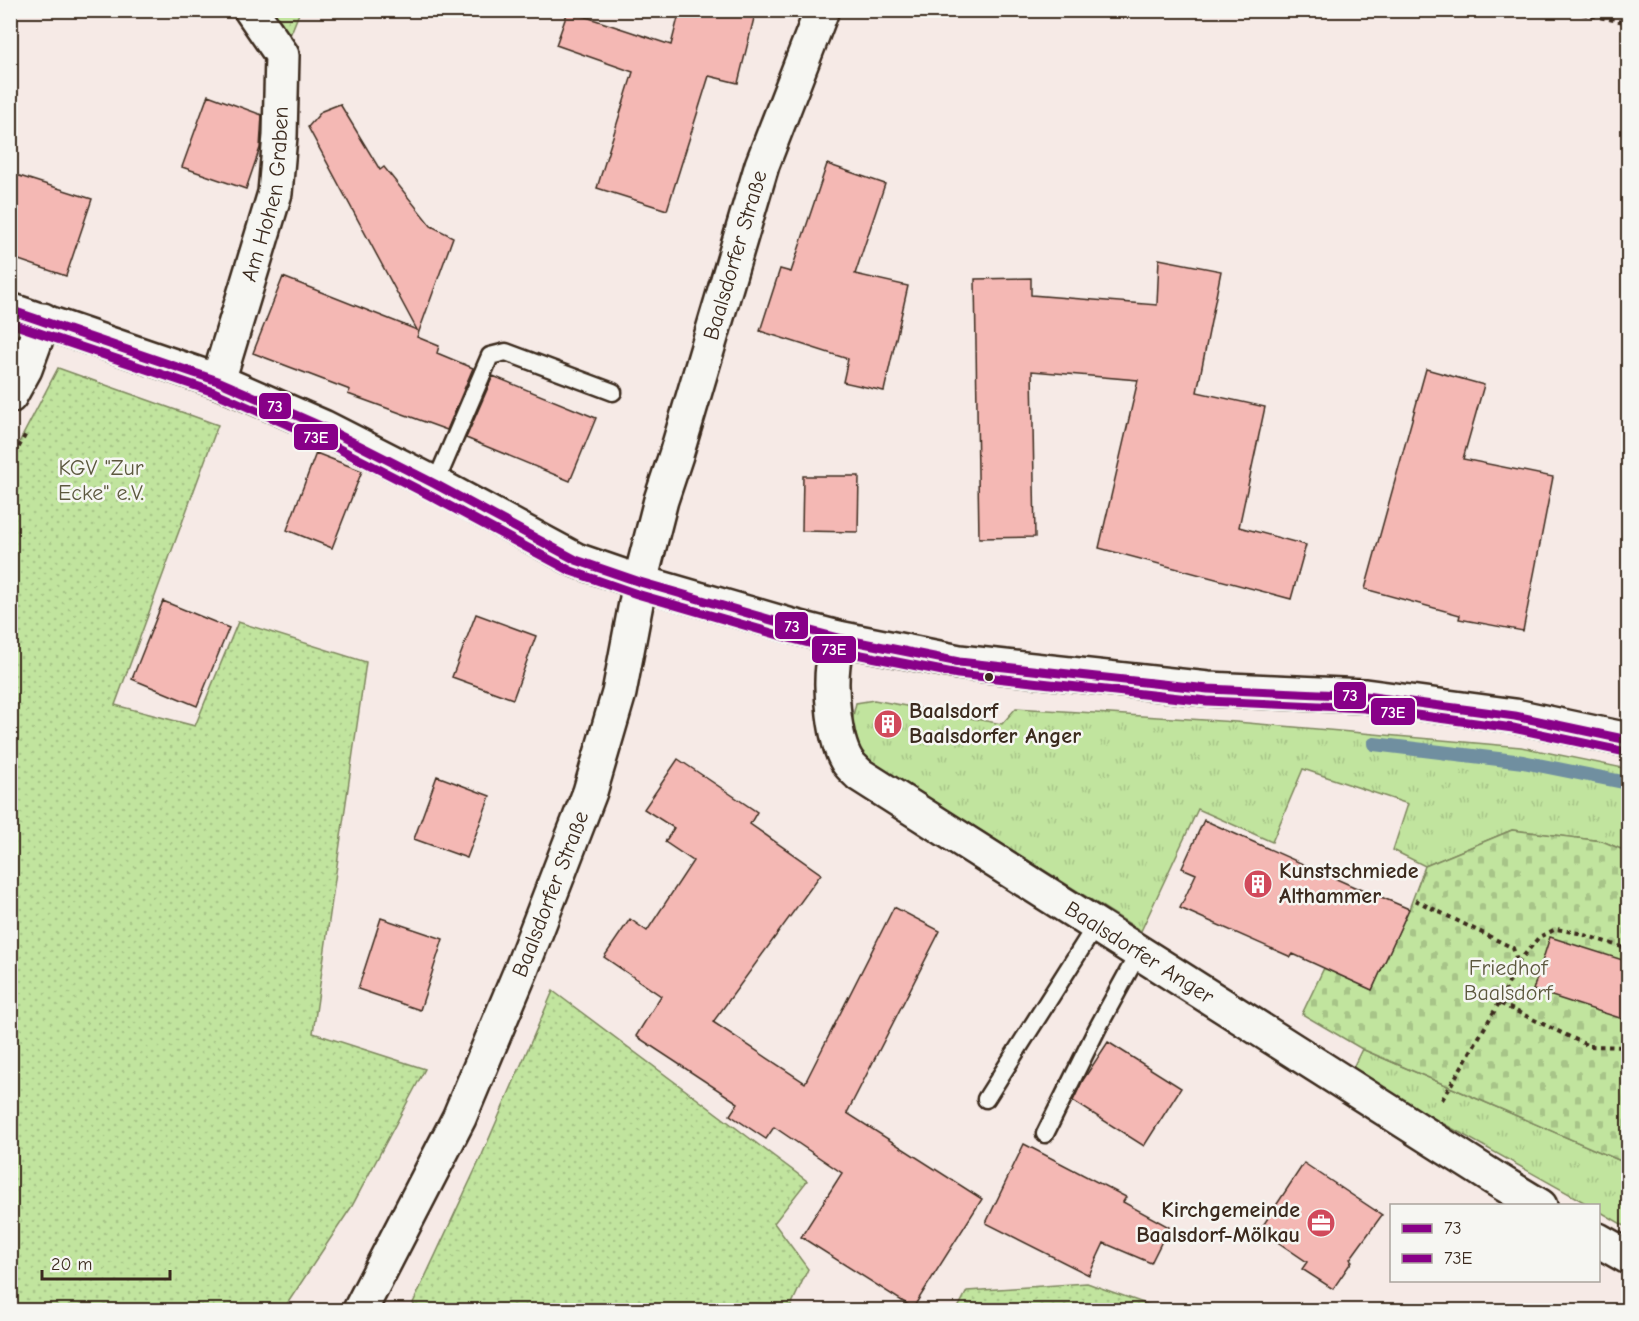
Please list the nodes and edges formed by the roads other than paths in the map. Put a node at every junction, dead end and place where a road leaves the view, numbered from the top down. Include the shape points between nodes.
1 (251, 10) edge
2 (822, 10) edge
3 (10, 310) edge
4 (43, 320) junction
5 (218, 381) junction
6 (613, 392) dead end
7 (10, 396) edge
8 (435, 484) junction
9 (640, 582) junction
10 (838, 638) junction
11 (1629, 740) edge
12 (1096, 926) junction
13 (1139, 952) junction
14 (986, 1099) dead end
15 (1045, 1134) dead end
16 (1537, 1204) edge
17 (1600, 1241) edge
18 (1629, 1257) edge
19 (360, 1311) edge

1 - 5 street, Am Hohen Graben via 282,56 275,193
2 - 9 street, Baalsdorfer Straße via 762,165
3 - 4 street
4 - 5 street
4 - 7 street via 25,369
5 - 8 street via 323,427
6 - 8 lane via 506,352 490,356
8 - 9 street via 576,560
9 - 10 street
9 - 19 street, Baalsdorfer Straße via 619,693 590,792 459,1118
10 - 11 street via 959,662 1042,672 1208,689 1365,696 1515,716
10 - 12 street, Baalsdorfer Anger via 833,697 841,750 848,763 860,775
12 - 13 street, Baalsdorfer Anger
12 - 14 lane
13 - 15 lane
13 - 16 street, Baalsdorfer Anger
17 - 18 street

